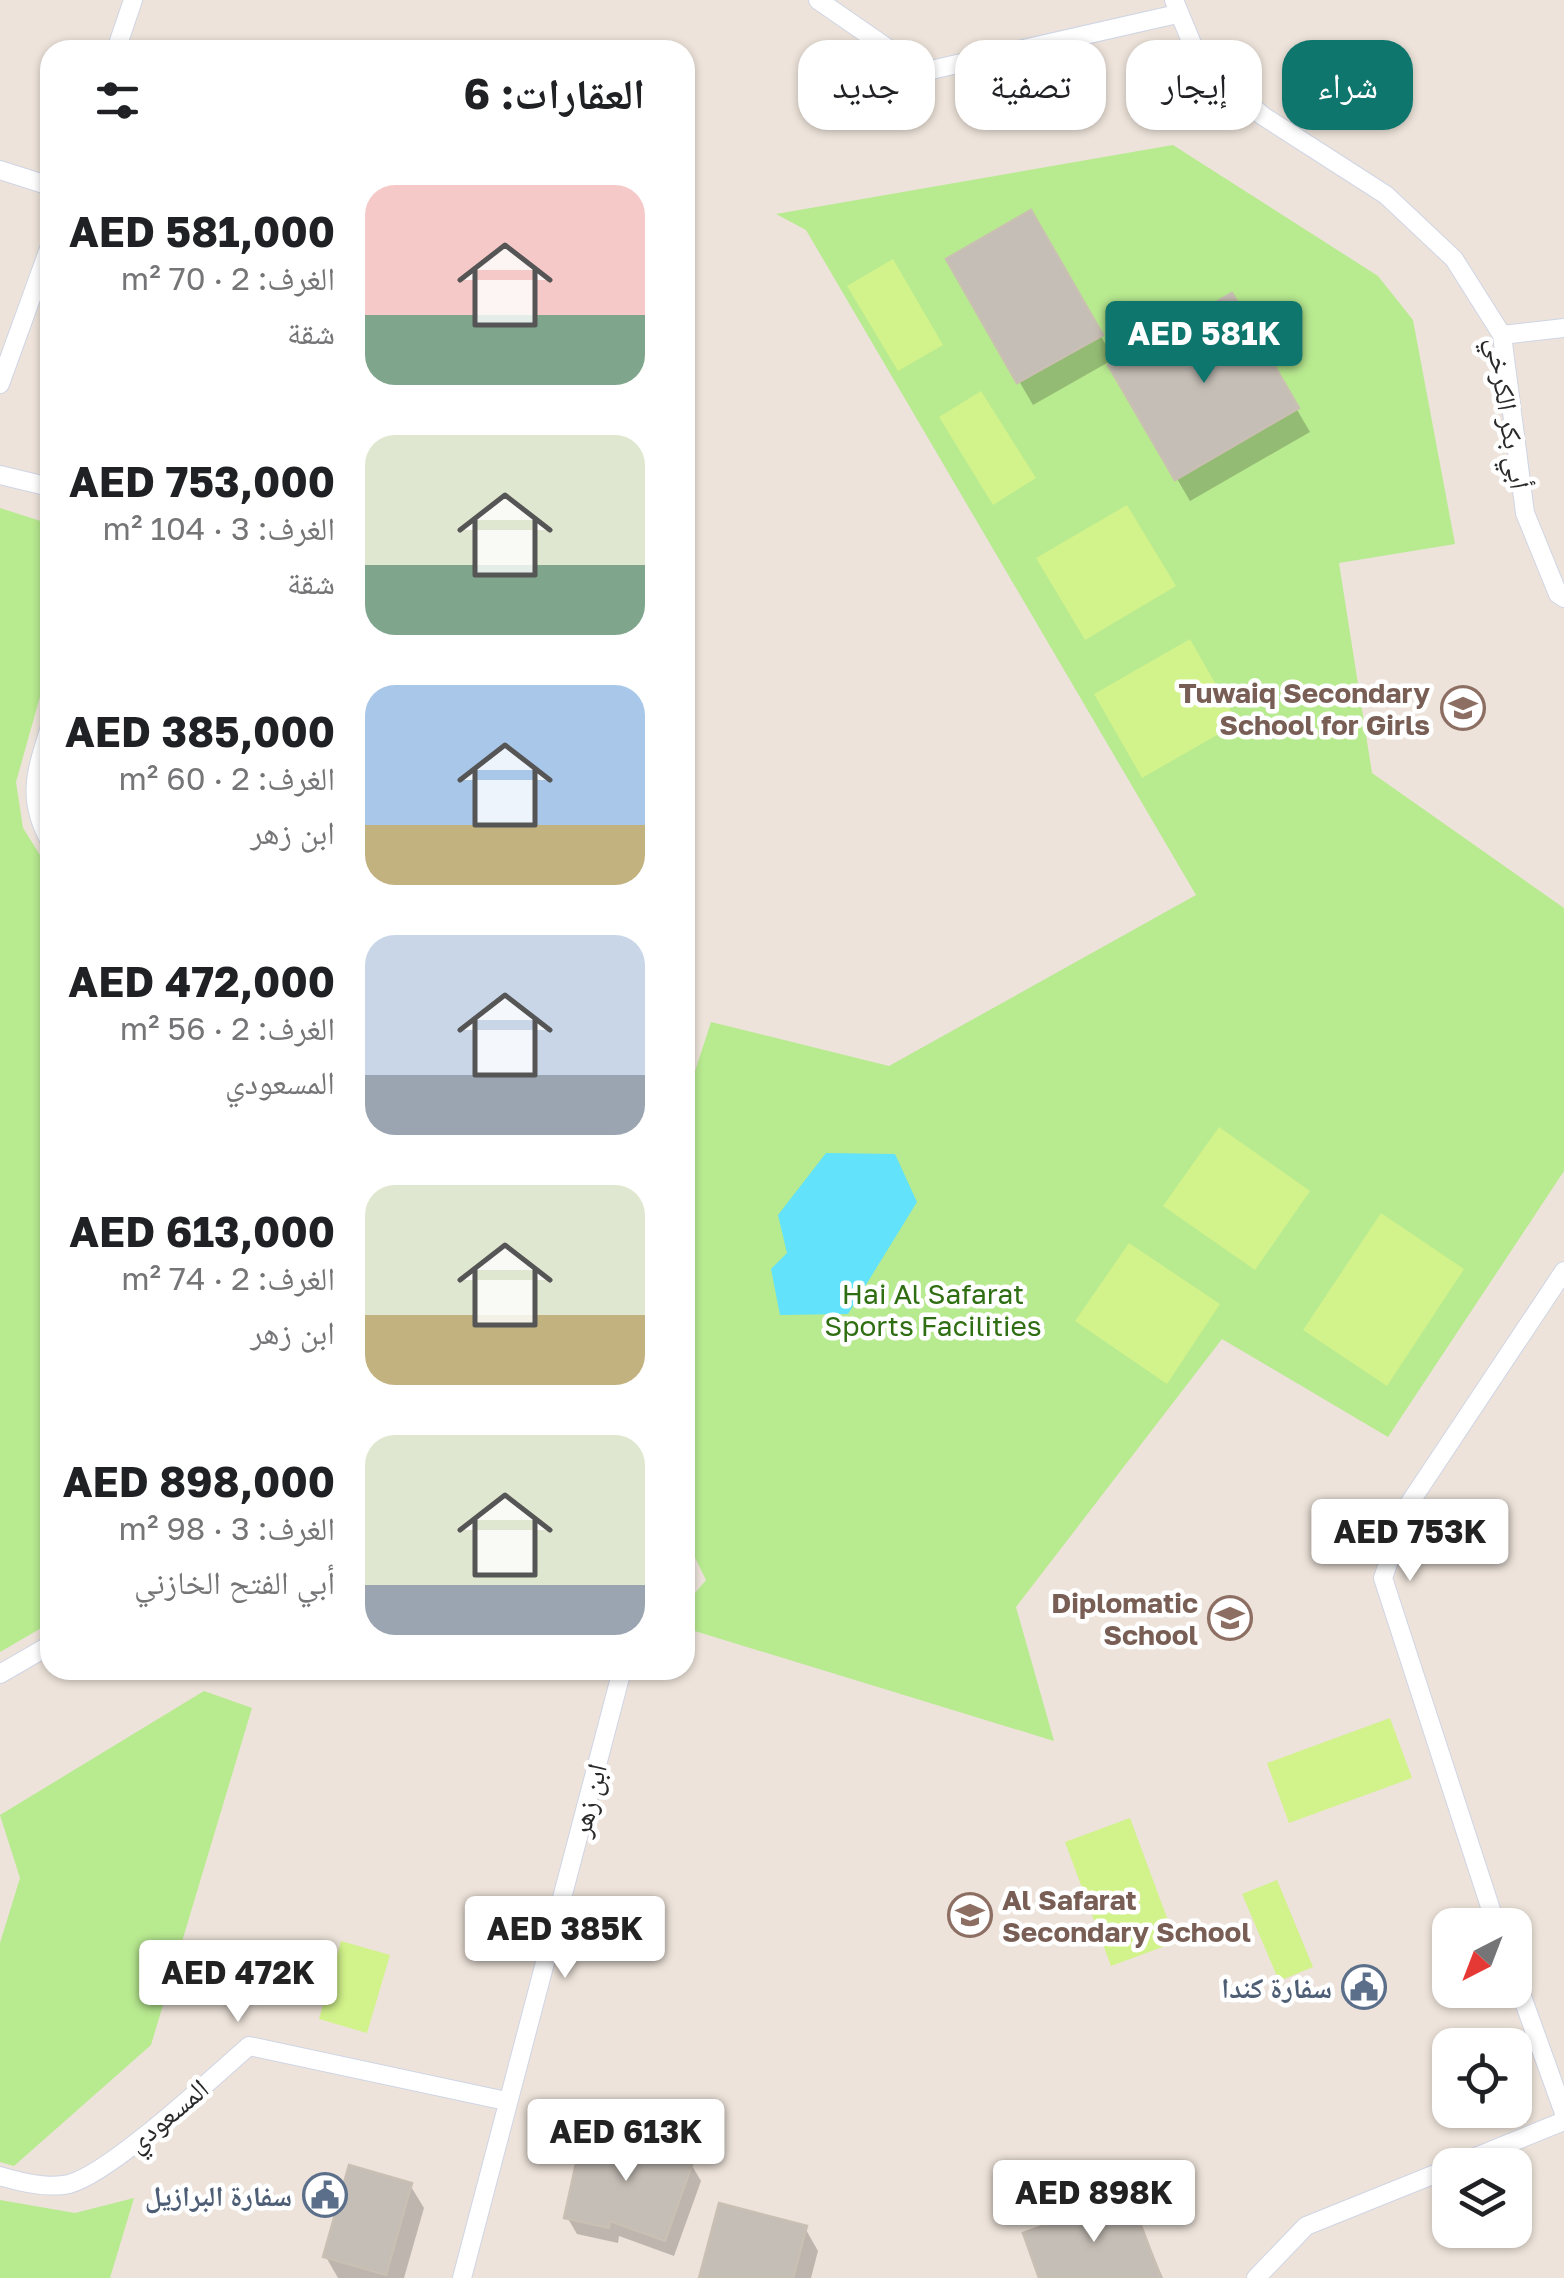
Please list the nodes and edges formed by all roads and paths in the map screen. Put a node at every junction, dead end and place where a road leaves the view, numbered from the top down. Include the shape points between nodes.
1 (133, 0) edge
2 (818, 0) edge
3 (1176, 7) edge
4 (119, 40) edge
5 (0, 170) edge
6 (40, 183) edge
7 (40, 274) edge
8 (1564, 328) edge
9 (1502, 335) junction
10 (0, 384) edge
11 (0, 475) edge
12 (40, 485) edge
13 (1564, 598) edge
14 (40, 759) edge
15 (40, 823) edge
16 (1564, 1272) edge
17 (40, 1652) edge
18 (0, 1674) edge
19 (619, 1680) edge
20 (1491, 1908) edge
21 (1526, 2008) edge
22 (506, 2101) junction
23 (1564, 2113) edge
24 (1564, 2122) edge
25 (1498, 2148) edge
26 (1432, 2175) edge
27 (0, 2176) edge
28 (462, 2278) edge
29 (1256, 2278) edge

1 - 4 street
2 - 3 street via 922,72
3 - 9 street, أبي بكر الكرخي via 1200,63 1264,116 1386,195 1454,259
5 - 6 street
7 - 10 street
8 - 9 street
9 - 13 street, أبي بكر الكرخي via 1525,512
11 - 12 street
14 - 15 street via 34,813
16 - 20 street via 1409,1504 1384,1578
17 - 18 street
19 - 22 street, ابن زهر
21 - 23 street
22 - 27 street, المسعودي via 249,2046 116,2157 70,2184
22 - 28 street, ابن زهر
24 - 25 street
26 - 29 street via 1306,2226

